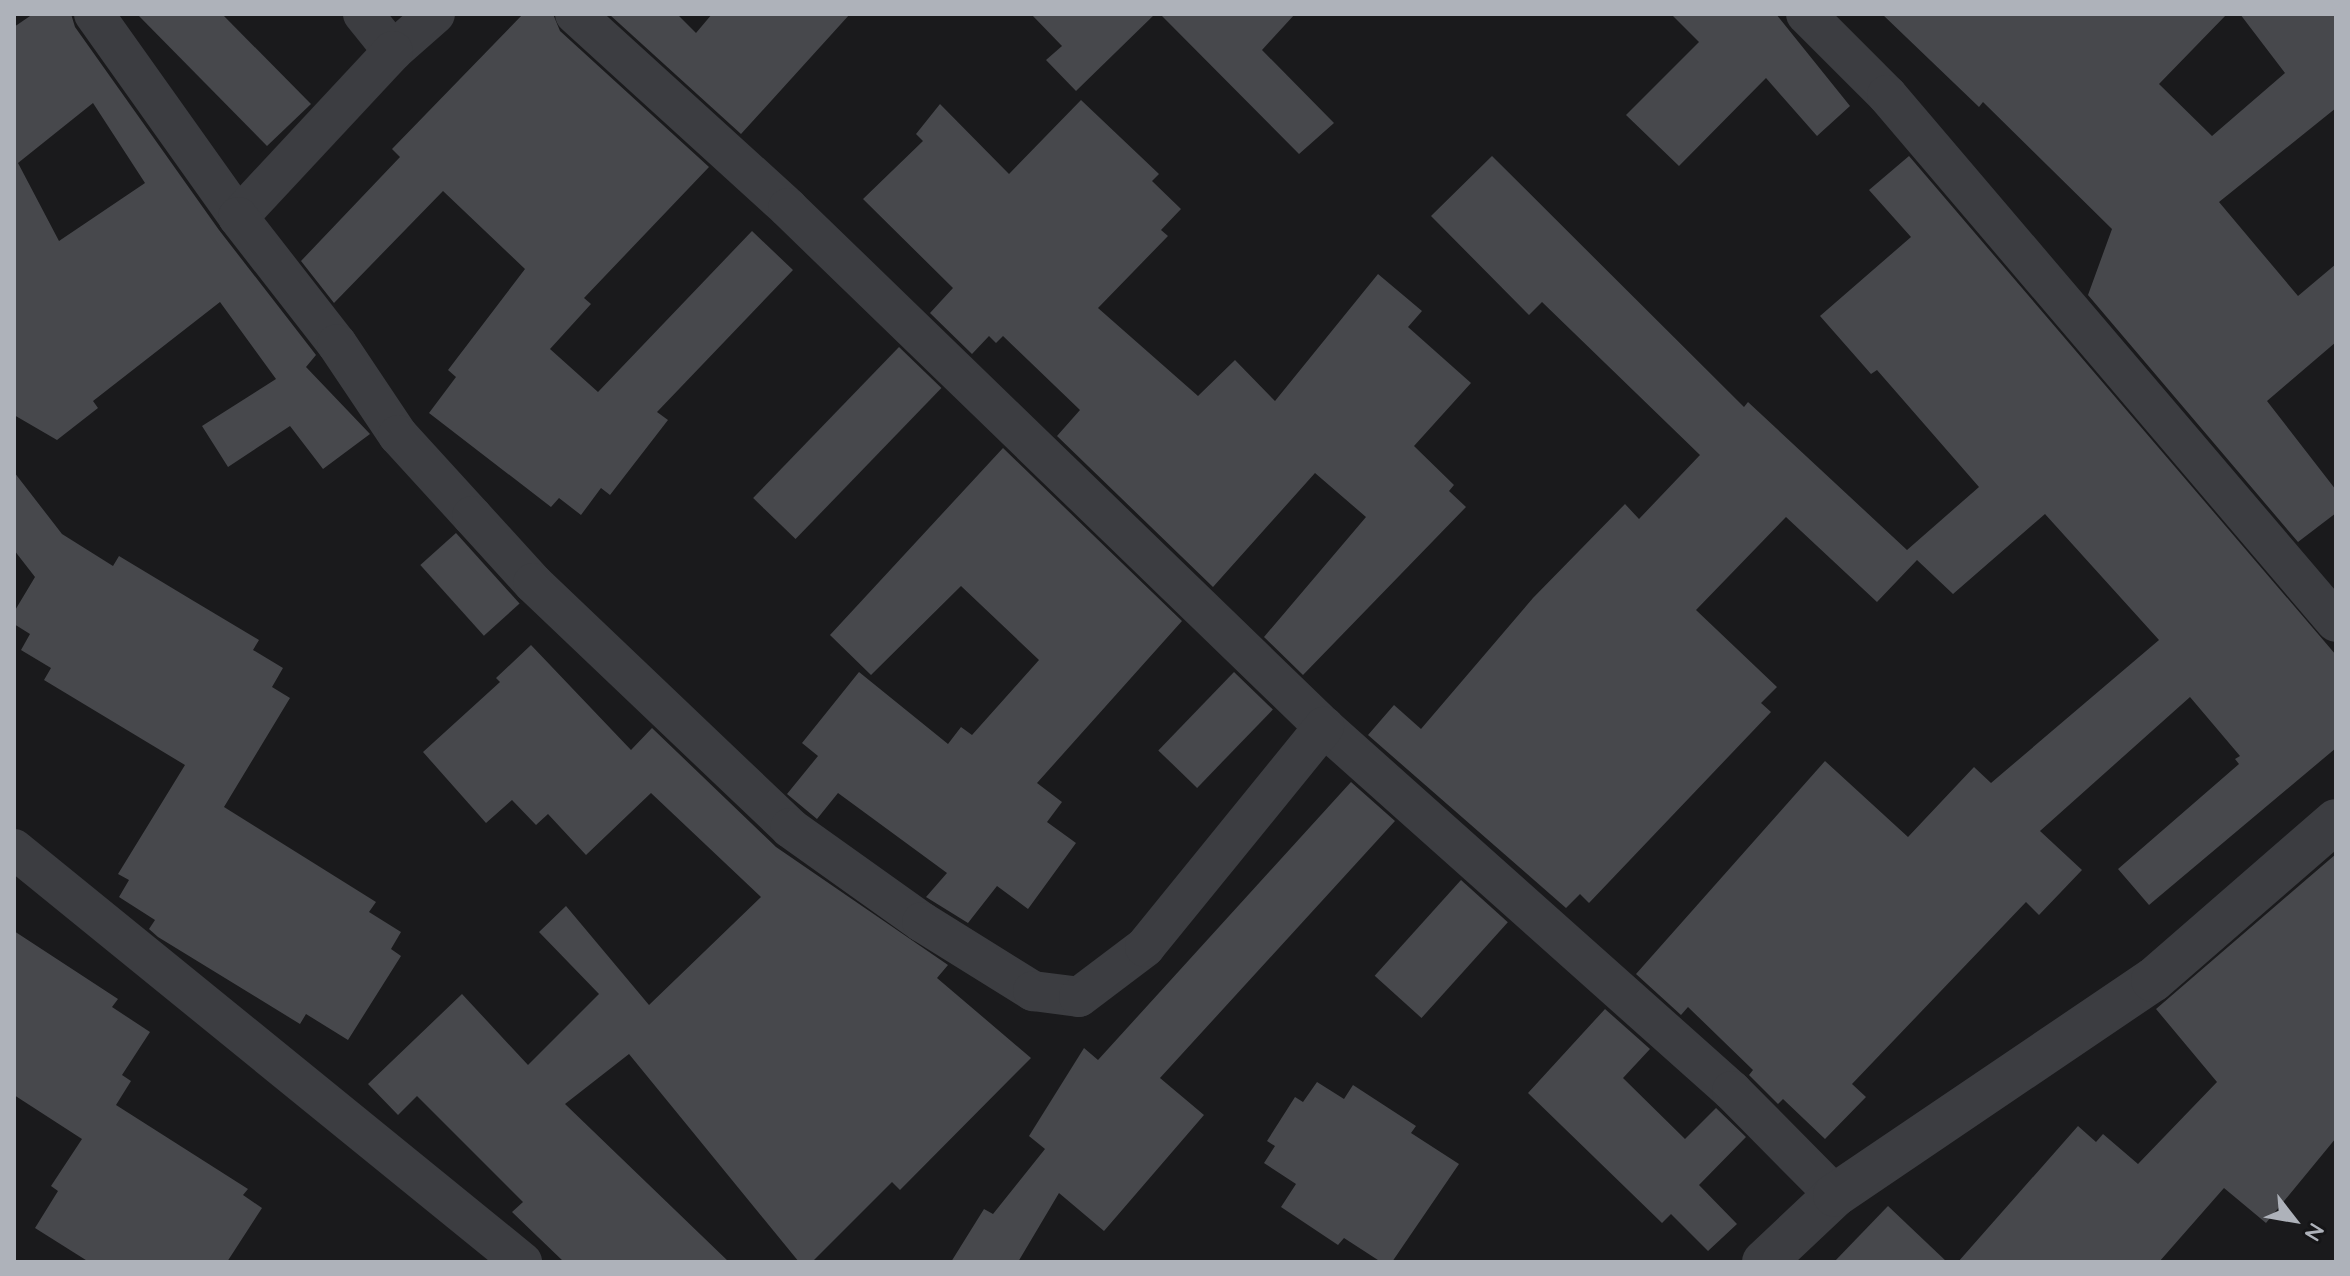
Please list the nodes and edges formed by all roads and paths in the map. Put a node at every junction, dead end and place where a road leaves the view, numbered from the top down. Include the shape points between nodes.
1 (94, 14) edge
2 (363, 14) edge
3 (435, 14) edge
4 (575, 14) edge
5 (1806, 14) edge
6 (393, 51) junction
7 (238, 217) junction
8 (2336, 622) edge
9 (1324, 727) junction
10 (2336, 821) edge
11 (14, 849) edge
12 (1835, 1195) junction
13 (522, 1262) edge
14 (1764, 1262) edge

1 - 7 street
2 - 6 street
3 - 6 street
4 - 9 street via 811,229
5 - 8 street via 1887,95
6 - 7 street
7 - 9 street via 337,344 398,435 533,583 790,828 922,922 1033,991 1079,997 1145,947
9 - 12 street via 1732,1091
10 - 12 street via 2153,980
11 - 13 street
12 - 14 street

